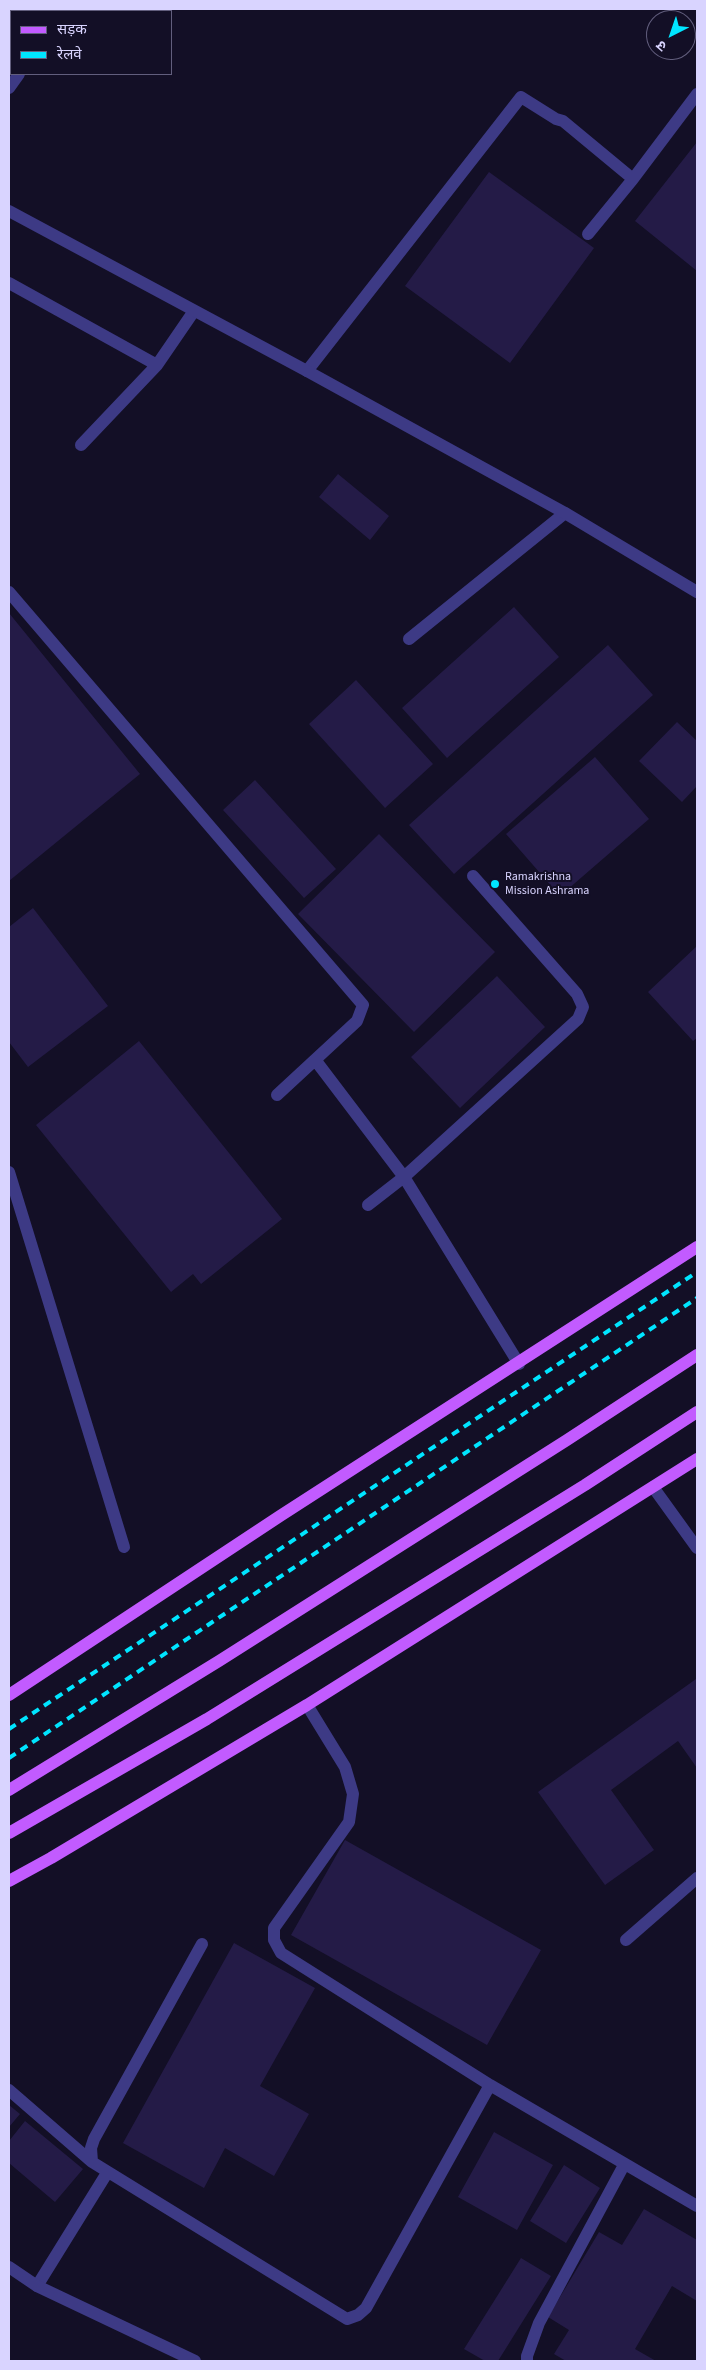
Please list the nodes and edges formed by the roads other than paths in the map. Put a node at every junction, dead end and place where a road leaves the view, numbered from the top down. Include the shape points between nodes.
1 (18, 75) edge
2 (9, 88) edge
3 (697, 94) edge
4 (633, 179) junction
5 (9, 211) edge
6 (588, 234) dead end
7 (9, 283) edge
8 (194, 311) junction
9 (157, 365) junction
10 (307, 371) junction
11 (81, 445) dead end
12 (565, 513) junction
13 (9, 592) edge
14 (697, 592) edge
15 (409, 639) dead end
16 (473, 876) dead end
17 (316, 1061) junction
18 (278, 1095) dead end
19 (9, 1172) edge
20 (404, 1177) junction
21 (368, 1205) dead end
22 (697, 1247) edge
23 (697, 1354) edge
24 (519, 1364) junction
25 (697, 1412) edge
26 (697, 1459) edge
27 (653, 1487) junction
28 (124, 1547) dead end
29 (697, 1548) edge
30 (9, 1695) edge
31 (307, 1704) junction
32 (9, 1790) edge
33 (9, 1833) edge
34 (697, 1878) edge
35 (9, 1881) edge
36 (626, 1940) dead end
37 (202, 1944) dead end
38 (490, 2085) junction
39 (9, 2090) edge
40 (92, 2162) junction
41 (624, 2165) junction
42 (107, 2172) junction
43 (697, 2206) edge
44 (9, 2267) edge
45 (37, 2286) junction
46 (530, 2360) edge
47 (195, 2361) edge

1 - 2 street
3 - 4 street
4 - 6 street
4 - 10 street via 563,121 521,97
5 - 8 street
7 - 9 street
8 - 9 street
8 - 10 street
9 - 11 street
10 - 12 street
12 - 14 street
12 - 15 street
13 - 17 street via 363,1005 357,1021
16 - 20 street via 577,994 583,1007 578,1019
17 - 18 street
17 - 20 street
19 - 28 street
20 - 21 street
20 - 24 street
22 - 24 main road
23 - 32 main road via 235,1651
24 - 30 main road via 280,1516
25 - 33 main road via 207,1719
26 - 27 main road
27 - 29 street
27 - 31 main road
31 - 35 main road
31 - 38 street via 345,1766 353,1794 348,1822 274,1928 274,1940 281,1953
34 - 36 street
37 - 40 street via 94,2139
38 - 41 street
38 - 42 street via 366,2308 347,2318
39 - 40 street
40 - 42 street
41 - 43 street
41 - 46 street via 538,2323
42 - 45 street
44 - 45 street
45 - 47 street

